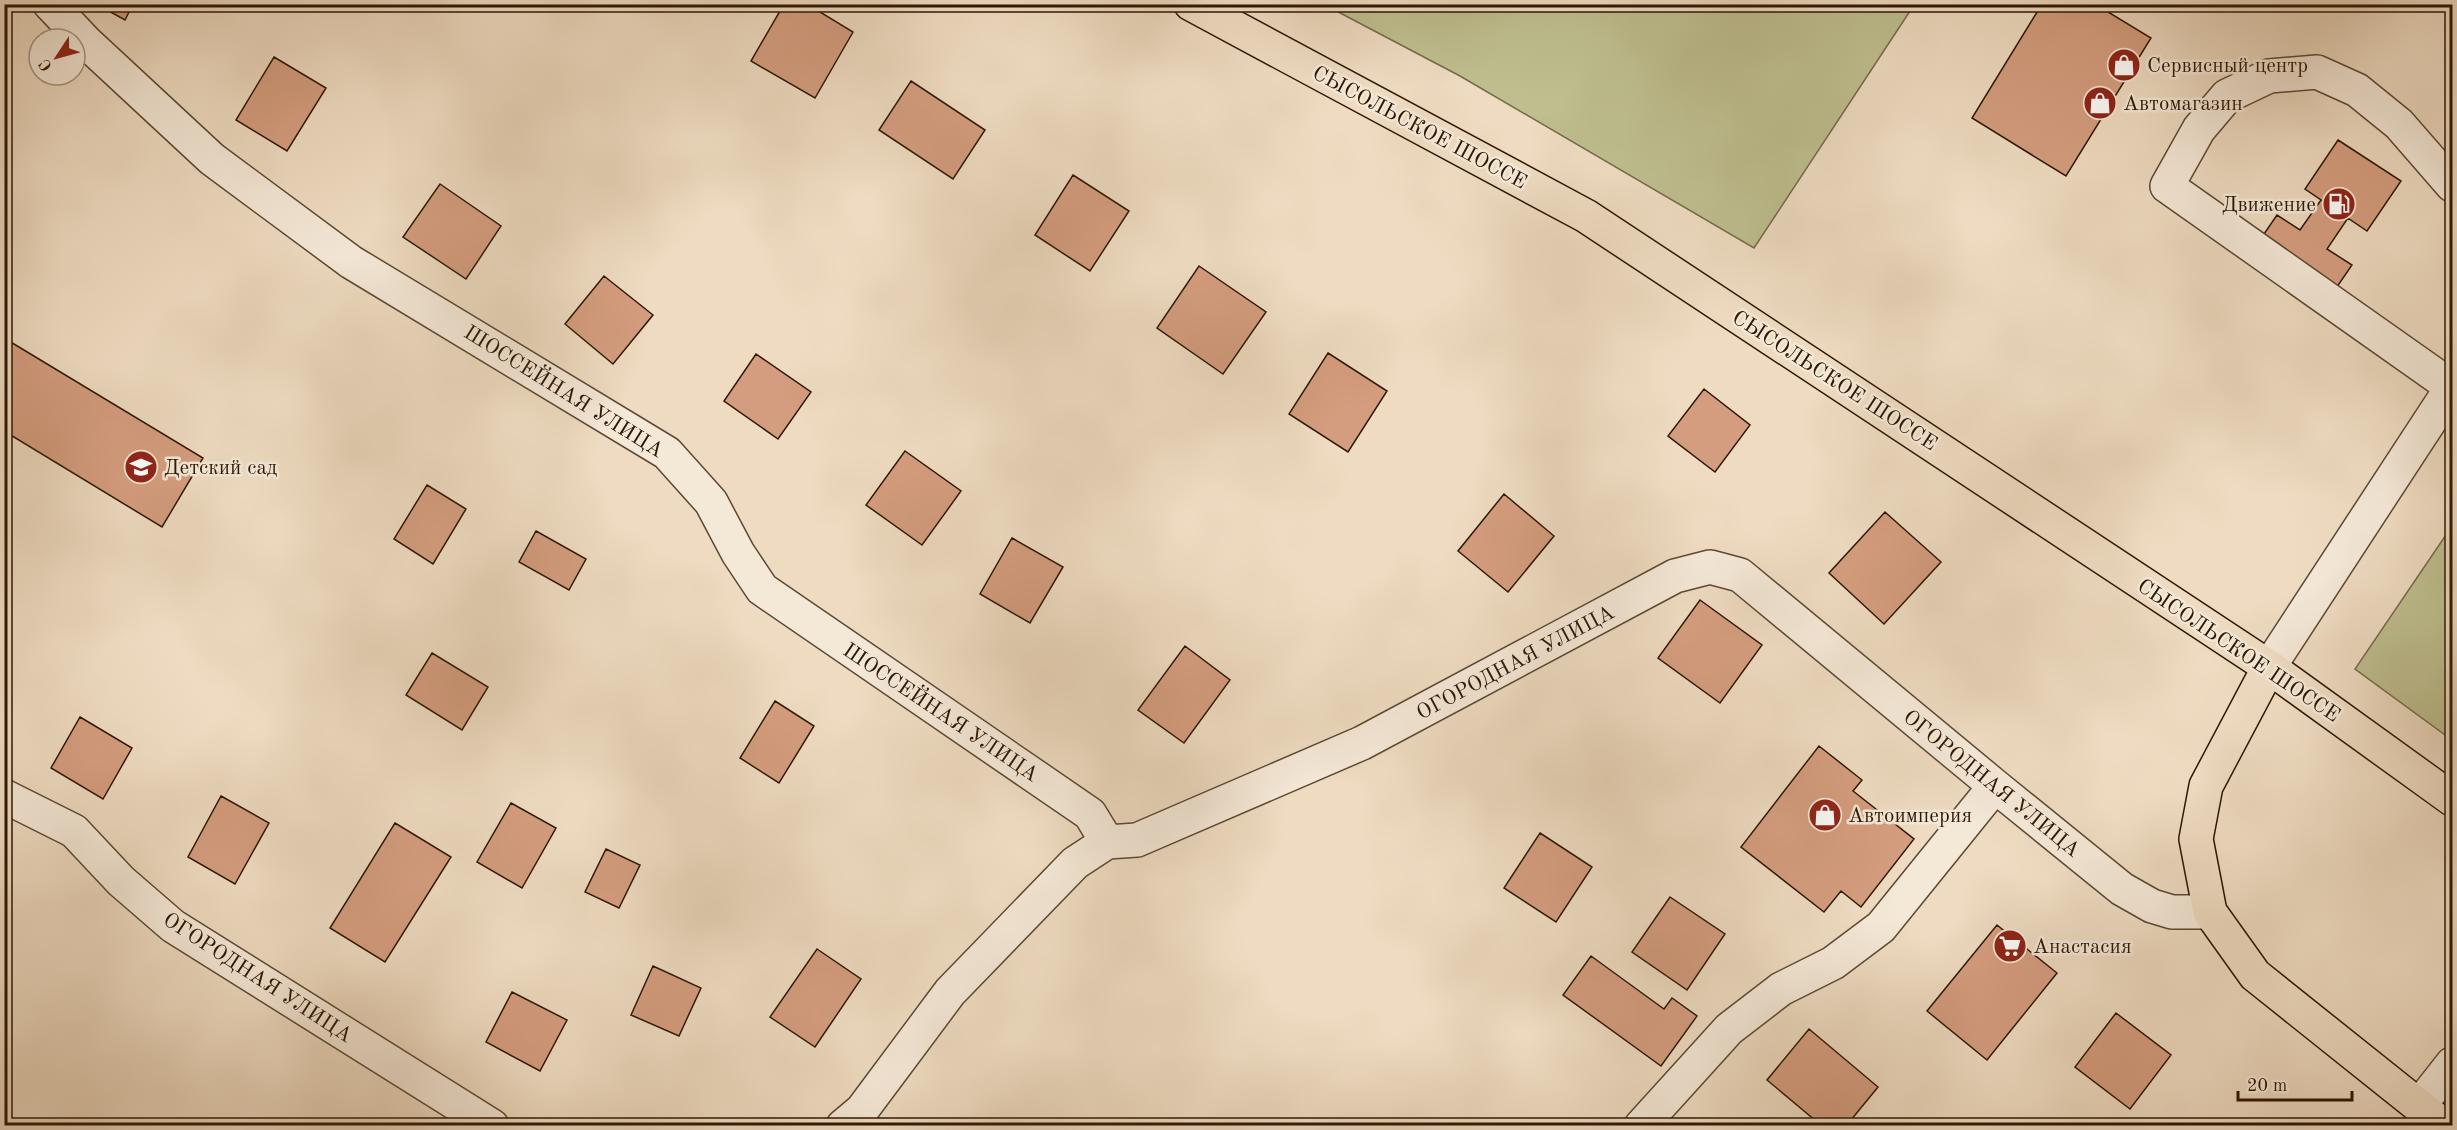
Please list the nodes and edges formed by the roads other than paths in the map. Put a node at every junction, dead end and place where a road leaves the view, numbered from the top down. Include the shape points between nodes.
1 (50, 4) edge
2 (1191, 4) edge
3 (2452, 184) edge
4 (2452, 387) edge
5 (2269, 667) junction
6 (1995, 786) junction
7 (4, 796) edge
8 (2452, 799) edge
9 (1107, 842) junction
10 (2210, 912) junction
11 (2452, 1064) edge
12 (2419, 1106) junction
13 (492, 1125) edge
14 (843, 1125) edge
15 (1641, 1125) edge
16 (2444, 1125) edge

1 - 9 street, ШОССЕЙНАЯ УЛИЦА via 212,159 351,262 667,453 711,502 762,589 1090,814
2 - 5 main road, СЫСОЛЬСКОЕ ШОССЕ via 1586,216
3 - 4 street via 2399,124 2357,90 2317,72 2269,76 2227,96 2199,129 2166,186
4 - 5 street
5 - 8 main road, СЫСОЛЬСКОЕ ШОССЕ
5 - 10 main road via 2206,786 2196,839
6 - 9 street, ОГОРОДНАЯ УЛИЦА via 1740,575 1710,567 1675,576 1362,743 1137,840
6 - 10 street, ОГОРОДНАЯ УЛИЦА via 2122,889 2172,912
6 - 15 street via 1881,927 1833,963 1781,989 1729,1029
7 - 13 street, ОГОРОДНАЯ УЛИЦА via 74,831 121,881 173,926
9 - 14 street via 1075,864 950,992 862,1110
10 - 12 main road via 2255,975
11 - 12 street
12 - 16 main road

